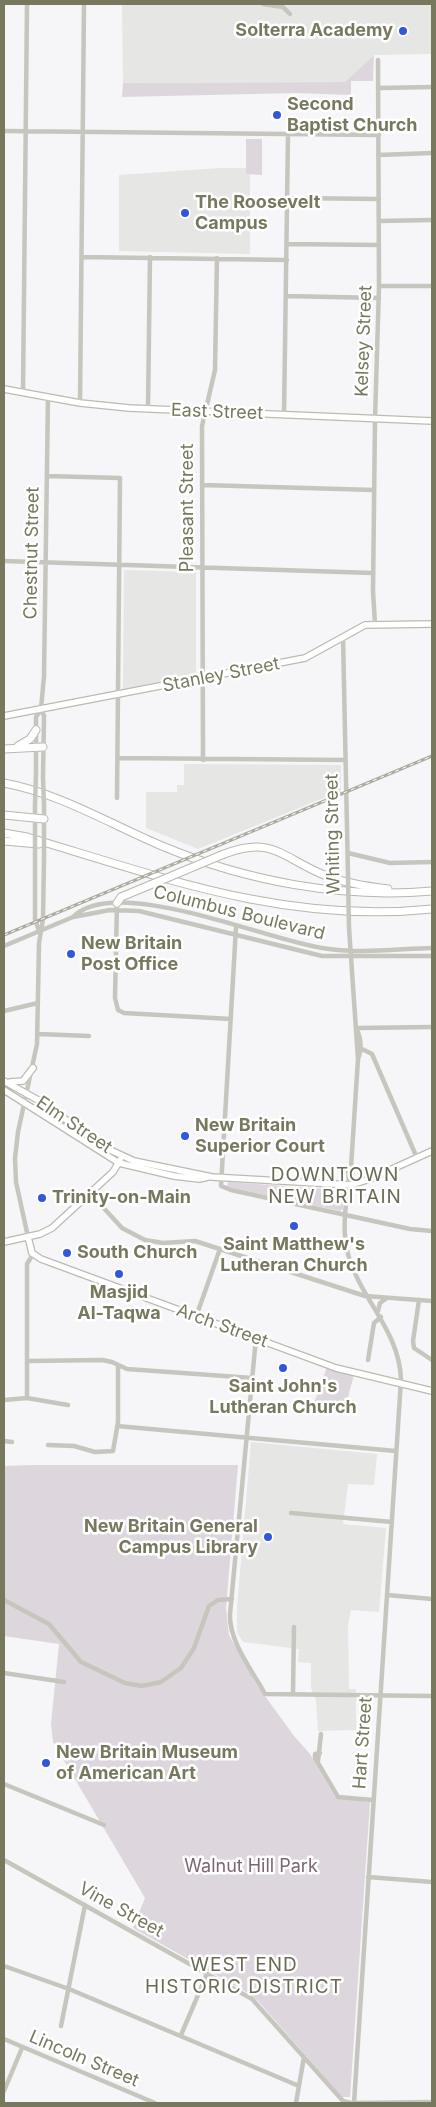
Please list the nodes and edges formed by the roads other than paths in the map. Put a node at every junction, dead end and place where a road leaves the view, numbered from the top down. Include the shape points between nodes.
1 (27, 4) edge
2 (84, 4) edge
3 (262, 4) edge
4 (290, 14) dead end
5 (378, 60) dead end
6 (432, 87) edge
7 (379, 88) junction
8 (4, 131) edge
9 (26, 132) junction
10 (83, 132) junction
11 (288, 134) junction
12 (379, 135) junction
13 (432, 153) edge
14 (378, 155) junction
15 (288, 198) junction
16 (379, 199) junction
17 (432, 220) edge
18 (379, 221) junction
19 (287, 244) junction
20 (379, 245) junction
21 (82, 256) junction
22 (150, 257) junction
23 (217, 258) junction
24 (287, 260) junction
25 (380, 286) junction
26 (432, 286) edge
27 (286, 296) junction
28 (379, 298) junction
29 (4, 389) edge
30 (23, 392) junction
31 (48, 396) junction
32 (80, 403) junction
33 (148, 410) junction
34 (204, 412) junction
35 (284, 415) junction
36 (375, 419) junction
37 (432, 421) edge
38 (47, 476) junction
39 (202, 485) junction
40 (374, 490) junction
41 (4, 561) edge
42 (46, 562) junction
43 (119, 564) junction
44 (201, 568) junction
45 (373, 574) junction
46 (375, 624) junction
47 (432, 624) edge
48 (343, 637) junction
49 (202, 678) junction
50 (117, 694) junction
51 (41, 709) junction
52 (4, 716) edge
53 (36, 730) junction
54 (40, 747) junction
55 (12, 748) junction
56 (4, 749) edge
57 (118, 758) junction
58 (203, 760) junction
59 (345, 760) junction
60 (4, 783) edge
61 (117, 798) dead end
62 (4, 815) edge
63 (44, 819) junction
64 (35, 822) junction
65 (4, 833) edge
66 (4, 841) edge
67 (62, 848) junction
68 (348, 853) junction
69 (432, 862) edge
70 (432, 891) edge
71 (405, 893) junction
72 (117, 906) junction
73 (432, 909) edge
74 (236, 926) junction
75 (39, 931) junction
76 (236, 934) junction
77 (4, 946) edge
78 (432, 948) edge
79 (350, 950) junction
80 (432, 956) edge
81 (350, 957) junction
82 (38, 1003) junction
83 (4, 1011) edge
84 (230, 1019) junction
85 (432, 1027) edge
86 (357, 1029) junction
87 (38, 1034) junction
88 (90, 1036) dead end
89 (360, 1048) junction
90 (358, 1058) junction
91 (34, 1068) junction
92 (5, 1081) edge
93 (4, 1090) edge
94 (28, 1093) junction
95 (25, 1102) junction
96 (82, 1140) junction
97 (96, 1141) junction
98 (432, 1151) edge
99 (122, 1156) junction
100 (417, 1158) junction
101 (119, 1163) junction
102 (148, 1164) junction
103 (147, 1171) junction
104 (194, 1175) junction
105 (220, 1178) junction
106 (349, 1185) junction
107 (90, 1194) junction
108 (346, 1215) junction
109 (432, 1231) edge
110 (28, 1237) junction
111 (4, 1242) edge
112 (220, 1249) junction
113 (33, 1254) junction
114 (368, 1296) junction
115 (387, 1298) junction
116 (419, 1300) junction
117 (432, 1301) edge
118 (379, 1315) junction
119 (196, 1317) junction
120 (256, 1338) junction
121 (368, 1360) dead end
122 (432, 1360) edge
123 (29, 1361) junction
124 (118, 1366) junction
125 (252, 1378) junction
126 (401, 1384) junction
127 (432, 1392) edge
128 (27, 1398) junction
129 (4, 1400) edge
130 (68, 1405) dead end
131 (117, 1426) junction
132 (247, 1436) junction
133 (4, 1441) edge
134 (12, 1442) dead end
135 (48, 1445) dead end
136 (396, 1450) junction
137 (291, 1513) dead end
138 (392, 1522) junction
139 (387, 1595) junction
140 (232, 1598) junction
141 (432, 1599) edge
142 (4, 1600) edge
143 (294, 1627) dead end
144 (4, 1673) edge
145 (64, 1682) dead end
146 (294, 1693) junction
147 (380, 1695) junction
148 (432, 1696) edge
149 (321, 1734) dead end
150 (4, 1784) edge
151 (373, 1800) junction
152 (104, 1826) dead end
153 (4, 1860) edge
154 (368, 1877) junction
155 (432, 1882) edge
156 (85, 1905) junction
157 (4, 1966) edge
158 (207, 1974) junction
159 (69, 1989) junction
160 (60, 2026) dead end
161 (181, 2035) junction
162 (4, 2041) edge
163 (22, 2048) junction
164 (304, 2057) junction
165 (299, 2086) junction
166 (4, 2091) edge
167 (432, 2102) edge
168 (155, 2103) edge
169 (296, 2103) edge
170 (354, 2103) edge

1 - 9 street
2 - 10 street
3 - 4 street via 283,8
5 - 7 street, Kelsey Street
6 - 7 street
7 - 12 street, Kelsey Street
8 - 9 street
9 - 10 street
9 - 30 street
10 - 11 street
10 - 21 street
11 - 12 street
11 - 15 street
12 - 14 street, Kelsey Street
13 - 14 street
14 - 16 street, Kelsey Street
15 - 16 street
15 - 19 street
16 - 18 street, Kelsey Street
17 - 18 street
18 - 20 street, Kelsey Street
19 - 20 street
19 - 24 street
20 - 25 street, Kelsey Street
21 - 22 street
21 - 32 street
22 - 23 street
22 - 33 street
23 - 24 street
23 - 34 street, Pleasant Street via 215,370
24 - 27 street
25 - 26 street
25 - 28 street, Kelsey Street
27 - 28 street
27 - 35 street
28 - 36 street, Kelsey Street
29 - 30 main road, East Street
30 - 31 main road, East Street
31 - 32 main road, East Street
31 - 38 street, Chestnut Street
32 - 33 main road, East Street
33 - 34 main road, East Street
34 - 35 main road, East Street
34 - 39 street, Pleasant Street
35 - 36 main road, East Street
36 - 37 main road, East Street
36 - 40 street, Kelsey Street
38 - 42 street, Chestnut Street
38 - 43 street via 120,478
39 - 40 street
39 - 44 street, Pleasant Street
40 - 45 street, Kelsey Street
41 - 42 street
42 - 43 street
42 - 51 street, Chestnut Street
43 - 44 street
43 - 50 street
44 - 45 street
44 - 49 street, Pleasant Street
45 - 46 street, Kelsey Street
46 - 47 main road, Stanley Street
46 - 48 main road, Stanley Street via 363,626
48 - 49 main road, Stanley Street via 305,658
48 - 59 street, Whiting Street
49 - 50 main road, Stanley Street
49 - 58 street, Pleasant Street
50 - 51 main road, Stanley Street
50 - 57 street
51 - 52 main road, Stanley Street
51 - 53 street, Chestnut Street via 36,717
51 - 54 street, Chestnut Street via 44,716
53 - 54 street, Chestnut Street
53 - 55 highway via 28,741
54 - 55 highway
54 - 63 street, Chestnut Street, bridge
54 - 64 street, Chestnut Street, bridge
55 - 56 highway
57 - 58 street
57 - 61 street
58 - 59 street
59 - 68 street, Whiting Street
60 - 71 highway via 46,794 172,850 235,872 316,888
62 - 64 highway
63 - 64 highway
63 - 75 street, Chestnut Street, bridge via 43,919
64 - 75 street, Chestnut Street, bridge via 35,919
65 - 67 highway
66 - 67 highway
67 - 73 highway via 200,889 264,903 354,912
68 - 69 street via 390,863
68 - 79 street, Whiting Street, bridge
70 - 71 highway
71 - 72 highway, bridge via 339,880 268,847 248,846 123,896
72 - 74 street, Columbus Boulevard via 155,905
72 - 75 street, Columbus Boulevard via 89,907
72 - 76 street, Columbus Boulevard
72 - 84 street via 115,1000 118,1010
74 - 76 street
74 - 79 street, Columbus Boulevard via 310,946
75 - 77 street, Columbus Boulevard
75 - 82 street, Chestnut Street
76 - 81 street, Columbus Boulevard via 314,955
76 - 84 street
78 - 79 street, Columbus Boulevard
79 - 81 street, Whiting Street
80 - 81 street, Columbus Boulevard
81 - 86 street, Whiting Street
82 - 83 street
82 - 87 street, Chestnut Street
84 - 105 street
85 - 86 street
86 - 89 street, Whiting Street
86 - 90 street, Whiting Street
87 - 88 street
87 - 91 street, Chestnut Street
89 - 90 street, Whiting Street
89 - 100 street via 372,1054
90 - 106 street, Whiting Street via 353,1173
91 - 92 main road via 22,1082
91 - 94 street, Chestnut Street
92 - 94 main road, Elm Street
93 - 95 main road, Elm Street
94 - 95 street, Chestnut Street
94 - 97 main road, Elm Street
95 - 96 main road, Elm Street
95 - 110 street, Chestnut Street via 15,1164
96 - 97 main road
96 - 101 main road, Elm Street
97 - 99 main road, Elm Street
98 - 100 main road
99 - 101 main road
99 - 102 main road, Elm Street
100 - 106 main road
101 - 103 main road, Elm Street
101 - 107 main road
102 - 103 main road
102 - 104 main road, Elm Street
103 - 104 main road, Elm Street
104 - 105 main road
105 - 106 main road
105 - 108 street via 225,1189
106 - 108 street, Whiting Street
107 - 110 main road via 53,1227
107 - 112 street via 118,1224 140,1238 163,1243 195,1241
108 - 109 street
108 - 114 street, Whiting Street via 349,1257
110 - 111 main road
110 - 113 main road
112 - 114 street
112 - 119 street
113 - 119 main road, Arch Street
113 - 123 street via 27,1264
114 - 115 street
114 - 118 street, Hart Street
115 - 116 street
115 - 118 street via 379,1303
116 - 117 street
116 - 122 street via 414,1348
118 - 121 street via 374,1323
118 - 126 street, Hart Street via 396,1348
119 - 120 main road, Arch Street
120 - 125 street
120 - 126 main road, Arch Street via 336,1368
123 - 124 street via 102,1360
123 - 128 street
124 - 125 street
124 - 131 street
125 - 132 street
126 - 127 main road, Arch Street
126 - 136 street, Hart Street
128 - 129 street
128 - 130 street
131 - 132 street
131 - 135 street via 111,1452
132 - 136 street
132 - 140 street
133 - 134 street
136 - 138 street, Hart Street
137 - 138 street
138 - 139 street, Hart Street
139 - 141 street
139 - 147 street, Hart Street
140 - 142 street via 211,1604 188,1660 175,1674 144,1686 132,1685 89,1666 74,1656 47,1622
140 - 146 street via 232,1632 265,1694
143 - 146 street
144 - 145 street
146 - 147 street
147 - 148 street
147 - 151 street, Hart Street
149 - 151 street via 318,1761 338,1797
150 - 152 street
151 - 154 street, Hart Street
153 - 156 street, Vine Street
154 - 155 street
154 - 170 street, Hart Street
156 - 158 street, Vine Street
156 - 159 street
157 - 159 street
158 - 161 street
158 - 164 street, Vine Street via 252,1999
159 - 160 street
159 - 161 street
161 - 165 street
162 - 163 street, Lincoln Street
163 - 166 street
163 - 168 street, Lincoln Street
164 - 165 street
164 - 170 street, Vine Street via 343,2101
165 - 169 street
167 - 170 street

